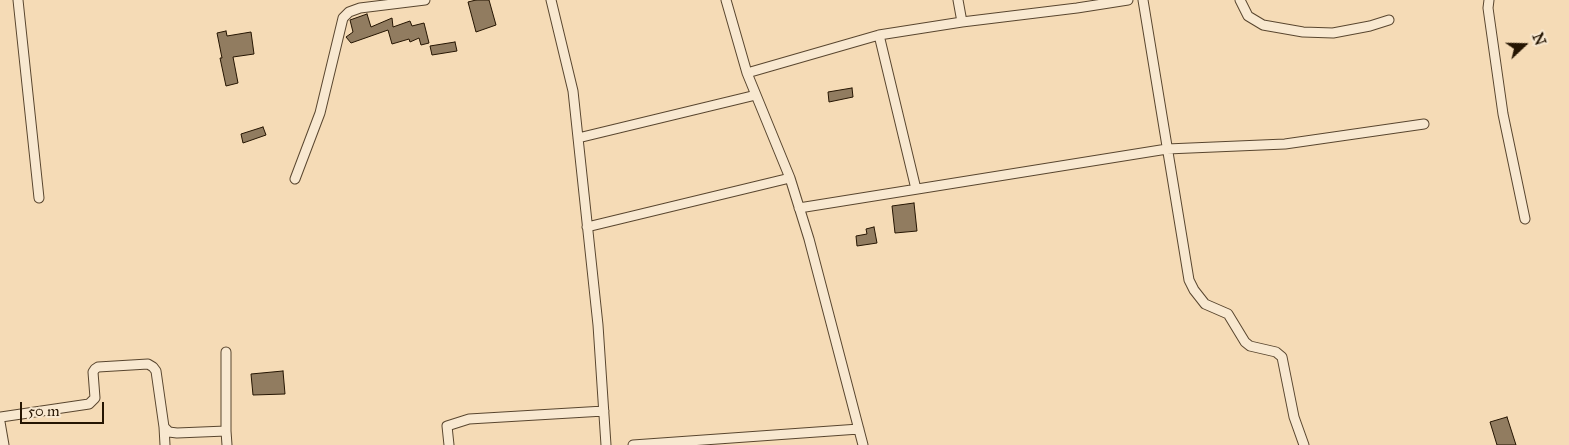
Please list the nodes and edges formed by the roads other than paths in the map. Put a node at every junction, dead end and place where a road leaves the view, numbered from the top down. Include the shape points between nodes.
1 (18, 0) edge
2 (425, 0) edge
3 (551, 0) edge
4 (726, 0) edge
5 (958, 0) edge
6 (1128, 0) edge
7 (1143, 0) edge
8 (1240, 0) edge
9 (1489, 0) edge
10 (1076, 4) edge
11 (1389, 20) dead end
12 (962, 22) junction
13 (879, 35) junction
14 (747, 73) junction
15 (756, 95) junction
16 (1424, 124) dead end
17 (578, 138) junction
18 (1167, 149) junction
19 (790, 178) junction
20 (295, 179) dead end
21 (916, 189) junction
22 (39, 198) dead end
23 (800, 208) junction
24 (1525, 219) dead end
25 (587, 226) junction
26 (226, 352) dead end
27 (604, 411) junction
28 (0, 417) edge
29 (164, 427) junction
30 (859, 429) junction
31 (226, 431) junction
32 (732, 441) edge
33 (4, 445) edge
34 (165, 445) edge
35 (228, 445) edge
36 (449, 445) edge
37 (606, 445) edge
38 (633, 445) edge
39 (863, 445) edge
40 (1304, 445) edge

1 - 22 street
2 - 20 street via 360,8 343,18 320,113
3 - 17 street via 573,91
4 - 14 street
5 - 12 street
6 - 10 street
7 - 18 street
8 - 11 street via 1248,16 1263,25 1303,32 1332,33
9 - 24 street via 1503,114
10 - 12 street
12 - 13 street
13 - 14 street
13 - 21 street
14 - 15 street
15 - 17 street
15 - 19 street
16 - 18 street via 1284,144
17 - 25 street
18 - 21 street
18 - 40 street via 1189,280 1205,304 1228,314 1245,342 1282,357 1294,416
19 - 23 street
19 - 25 street
21 - 23 street
23 - 30 street
25 - 27 street
26 - 31 street
27 - 36 street via 469,419 447,426
27 - 37 street
28 - 29 street via 89,404 95,398 95,369 148,364 156,371
28 - 33 street
29 - 31 street via 177,433
29 - 34 street
30 - 32 street
30 - 39 street
31 - 35 street
32 - 38 street

